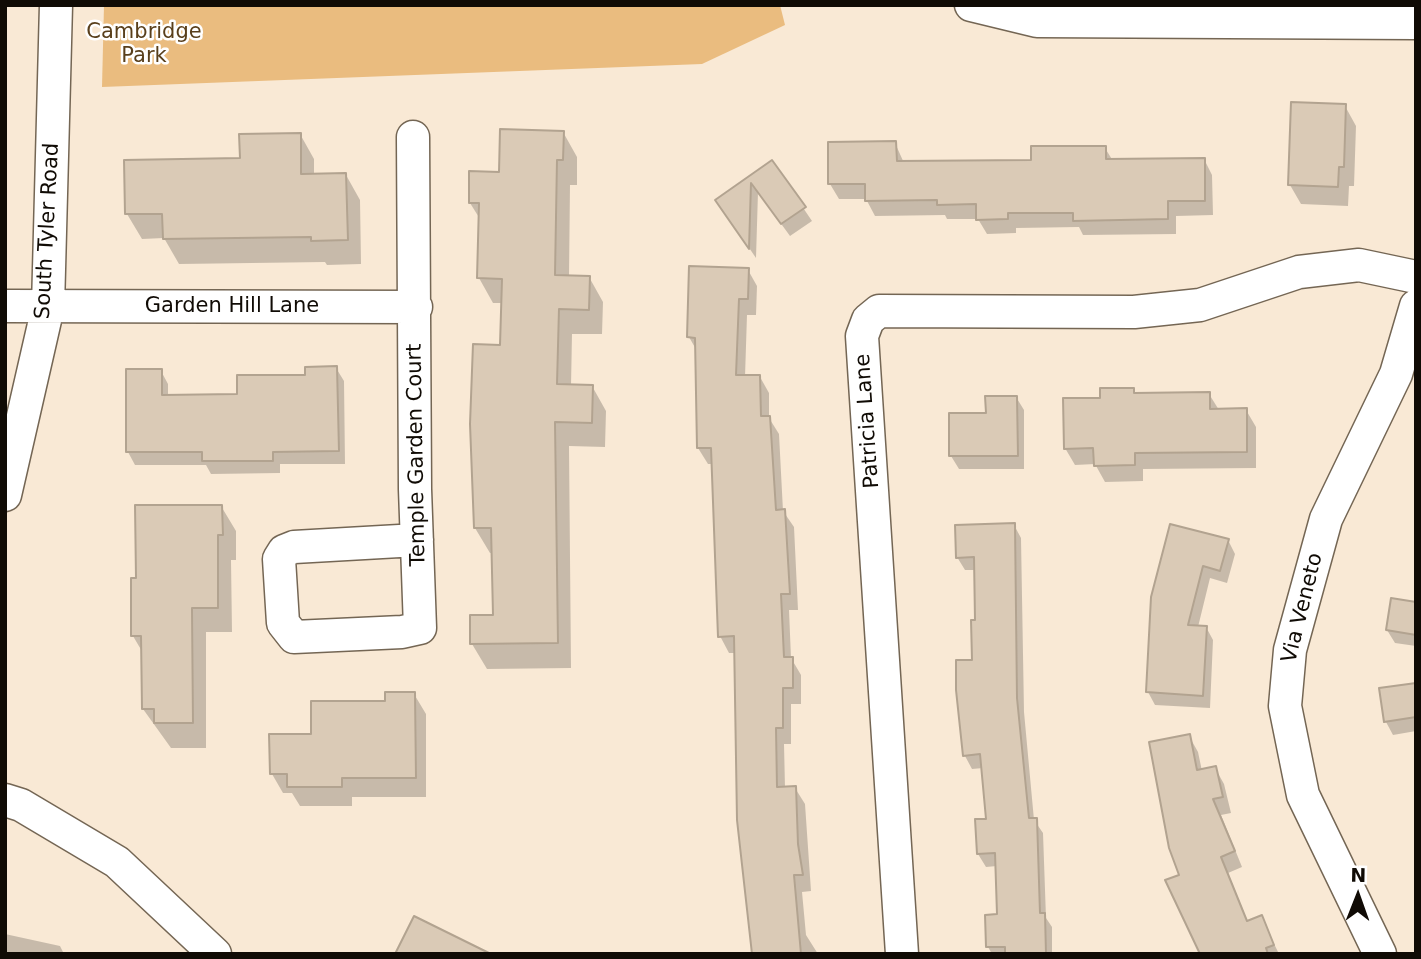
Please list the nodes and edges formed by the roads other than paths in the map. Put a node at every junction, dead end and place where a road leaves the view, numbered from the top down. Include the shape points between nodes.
1 (56, 5) edge
2 (971, 5) edge
3 (1106, 13) edge
4 (1416, 23) edge
5 (413, 137) dead end
6 (1416, 277) edge
7 (5, 306) edge
8 (1416, 306) edge
9 (48, 307) junction
10 (416, 307) junction
11 (5, 495) edge
12 (417, 540) junction
13 (5, 800) edge
14 (215, 954) edge
15 (902, 954) edge
16 (1380, 954) edge

1 - 9 street, South Tyler Road
2 - 3 street via 1037,21
3 - 4 street
5 - 10 street, Temple Garden Court
6 - 15 street, Patricia Lane via 1359,265 1299,272 1200,305 1134,312 879,312 868,320 862,336
7 - 9 street, Garden Hill Lane
8 - 16 street, Via Veneto via 1396,374 1326,519 1290,650 1285,706 1303,795
9 - 10 street, Garden Hill Lane
9 - 11 street, South Tyler Road
10 - 12 street, Temple Garden Court
12 - 12 street, Temple Garden Court via 420,628 294,637 283,623 279,559 284,551
13 - 14 street via 117,862

